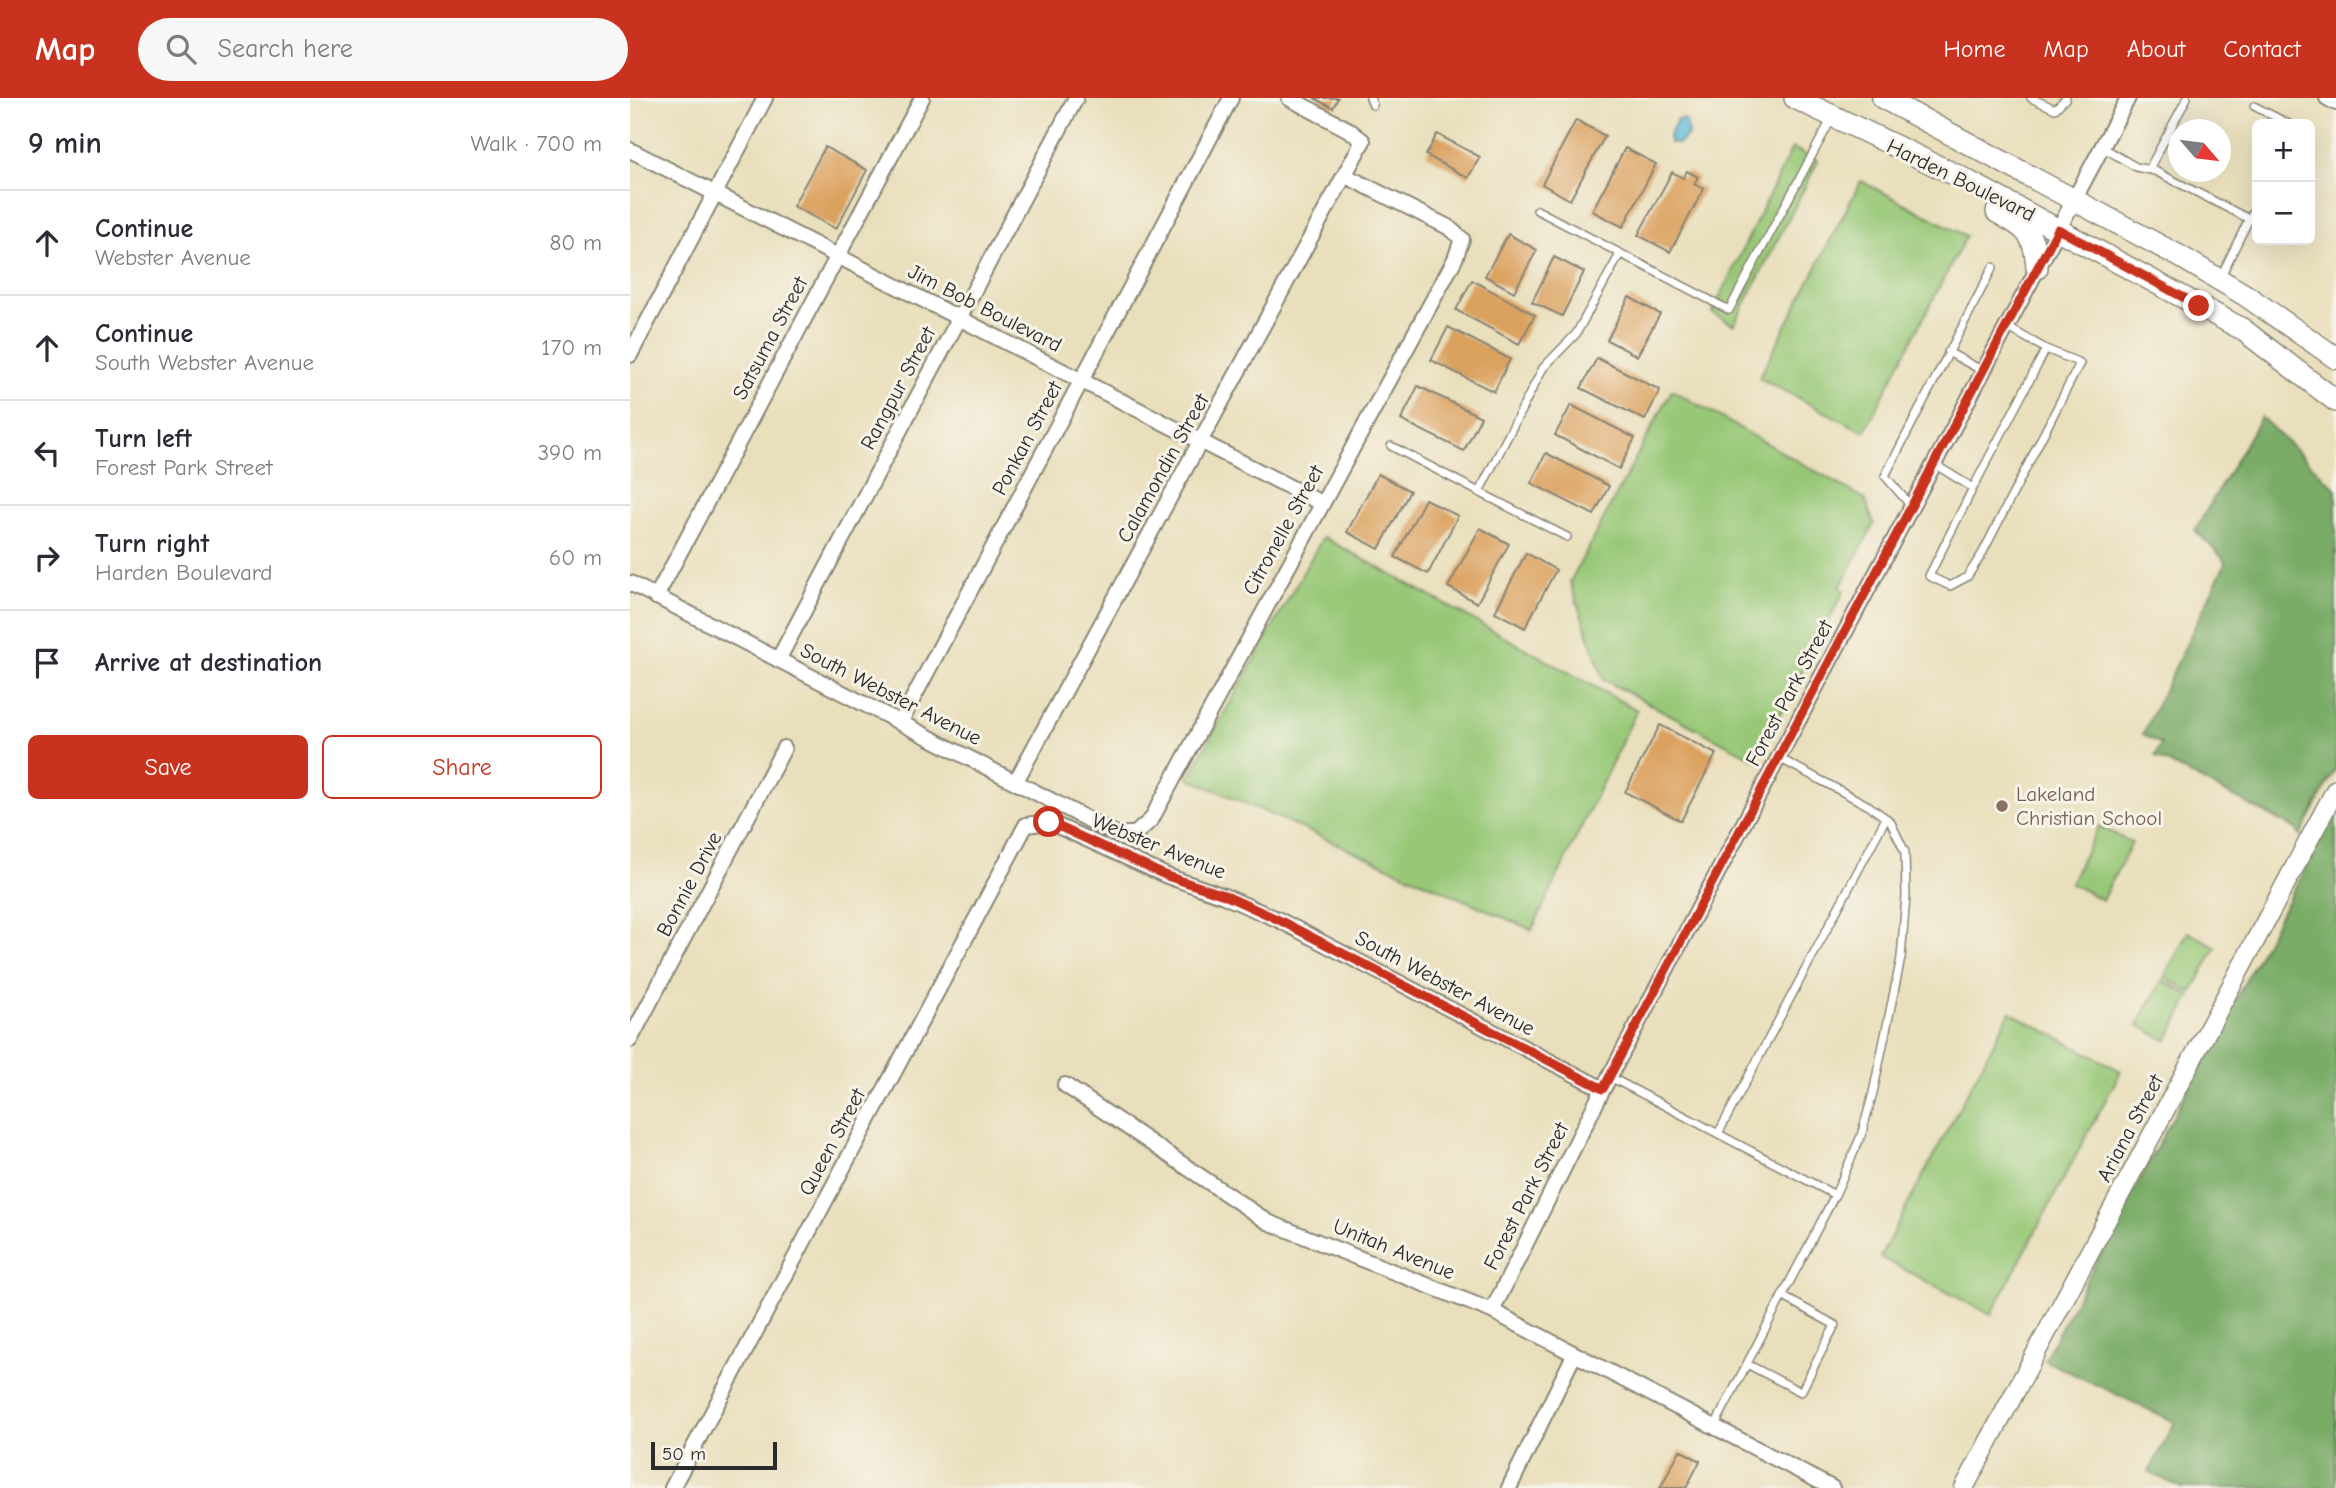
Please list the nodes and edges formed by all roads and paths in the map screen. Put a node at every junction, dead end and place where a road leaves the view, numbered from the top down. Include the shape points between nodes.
1 (765, 98) edge
2 (922, 98) edge
3 (1076, 98) edge
4 (1231, 98) edge
5 (1289, 98) edge
6 (1795, 98) edge
7 (1883, 98) edge
8 (2031, 98) edge
9 (2066, 98) edge
10 (2128, 98) edge
11 (2187, 98) edge
12 (2327, 98) edge
13 (2336, 103) edge
14 (2254, 106) dead end
15 (1833, 117) junction
16 (2279, 119) edge
17 (2102, 147) junction
18 (630, 150) edge
19 (2149, 169) junction
20 (1346, 176) junction
21 (1959, 177) junction
22 (713, 195) junction
23 (2074, 199) junction
24 (1536, 210) dead end
25 (2252, 214) edge
26 (2249, 219) junction
27 (2058, 229) junction
28 (1620, 254) junction
29 (838, 256) junction
30 (1993, 267) dead end
31 (2037, 268) junction
32 (2219, 280) junction
33 (958, 318) junction
34 (2007, 327) junction
35 (2046, 349) junction
36 (1948, 352) junction
37 (630, 355) edge
38 (2336, 358) edge
39 (1983, 371) junction
40 (1080, 382) junction
41 (2336, 401) edge
42 (1200, 443) junction
43 (1391, 446) dead end
44 (1934, 464) junction
45 (1973, 488) junction
46 (1479, 492) junction
47 (1321, 503) junction
48 (1912, 507) junction
49 (1567, 537) dead end
50 (630, 583) edge
51 (656, 597) junction
52 (778, 660) junction
53 (900, 723) junction
54 (784, 748) dead end
55 (1779, 758) junction
56 (1016, 781) junction
57 (2336, 789) edge
58 (1886, 818) junction
59 (1034, 822) joint
60 (1135, 834) joint
61 (1229, 898) joint
62 (630, 1040) edge
63 (1607, 1083) junction
64 (1065, 1085) dead end
65 (1719, 1132) junction
66 (1835, 1195) junction
67 (1782, 1296) junction
68 (1492, 1311) junction
69 (1574, 1355) junction
70 (1747, 1364) junction
71 (1714, 1428) junction
72 (676, 1487) edge
73 (1509, 1488) edge
74 (1832, 1488) edge
75 (1964, 1488) edge

1 - 22 street
2 - 29 street, Satsuma Street
3 - 33 street, Rangpur Street
4 - 40 street, Ponkan Street
5 - 20 street, Calamondin Street via 1363,141
6 - 15 main road, Harden Boulevard
7 - 23 main road, Harden Boulevard
8 - 9 lane via 2054,109
10 - 17 street, Forest Park Street
11 - 19 lane
12 - 13 street
14 - 16 lane
15 - 21 main road, Harden Boulevard
15 - 28 lane via 1729,310
17 - 19 lane via 2136,167
17 - 23 street, Forest Park Street
18 - 22 street, Jim Bob Boulevard
19 - 26 lane
20 - 42 street, Calamondin Street
20 - 47 street, Citronelle Street via 1462,239
21 - 27 main road, Harden Boulevard
21 - 31 main road via 1992,209 2021,225 2034,239
22 - 29 street, Jim Bob Boulevard
22 - 37 street
23 - 27 street, Forest Park Street
23 - 32 main road, Harden Boulevard
24 - 28 lane
25 - 26 lane
26 - 32 lane
27 - 31 street, Forest Park Street
27 - 41 main road, Harden Boulevard via 2242,330
28 - 46 lane via 1576,334 1543,368
29 - 33 street, Jim Bob Boulevard
29 - 51 street, Satsuma Street
30 - 36 lane
31 - 34 street, Forest Park Street
32 - 38 main road, Harden Boulevard
33 - 40 street, Jim Bob Boulevard
33 - 52 street, Rangpur Street
34 - 35 lane
34 - 39 street, Forest Park Street
35 - 45 lane
35 - 45 lane via 2080,363 1982,554 1967,577 1950,586 1929,576
36 - 39 lane
36 - 48 lane via 1885,475
39 - 44 street, Forest Park Street
40 - 42 street, Jim Bob Boulevard
40 - 53 street, Ponkan Street
42 - 47 street, Jim Bob Boulevard
42 - 56 street, Calamondin Street
43 - 46 lane
44 - 45 lane
44 - 48 street, Forest Park Street
46 - 49 lane
47 - 60 street, Citronelle Street via 1151,820
48 - 55 street, Forest Park Street
50 - 51 street, South Webster Avenue
51 - 52 street, South Webster Avenue
52 - 53 street, South Webster Avenue
53 - 56 street, South Webster Avenue
54 - 62 street, Bonnie Drive
55 - 58 lane
55 - 63 street, Forest Park Street
56 - 60 street, South Webster Avenue via 1116,834
57 - 75 street, Ariana Street
58 - 65 lane
58 - 66 lane via 1905,852 1900,958 1873,1093 1861,1136
59 - 61 street, Webster Avenue via 1049,822 1167,876
59 - 72 street, Queen Street via 1020,832
61 - 63 street, South Webster Avenue
63 - 65 lane
63 - 68 street, Forest Park Street
64 - 68 street, Unitah Avenue via 1268,1222
65 - 66 lane
66 - 67 lane
67 - 70 lane
67 - 70 lane via 1835,1325 1801,1392
68 - 69 street, Unitah Avenue
69 - 71 street, Unitah Avenue
69 - 73 street
70 - 71 lane
71 - 74 street, Unitah Avenue

